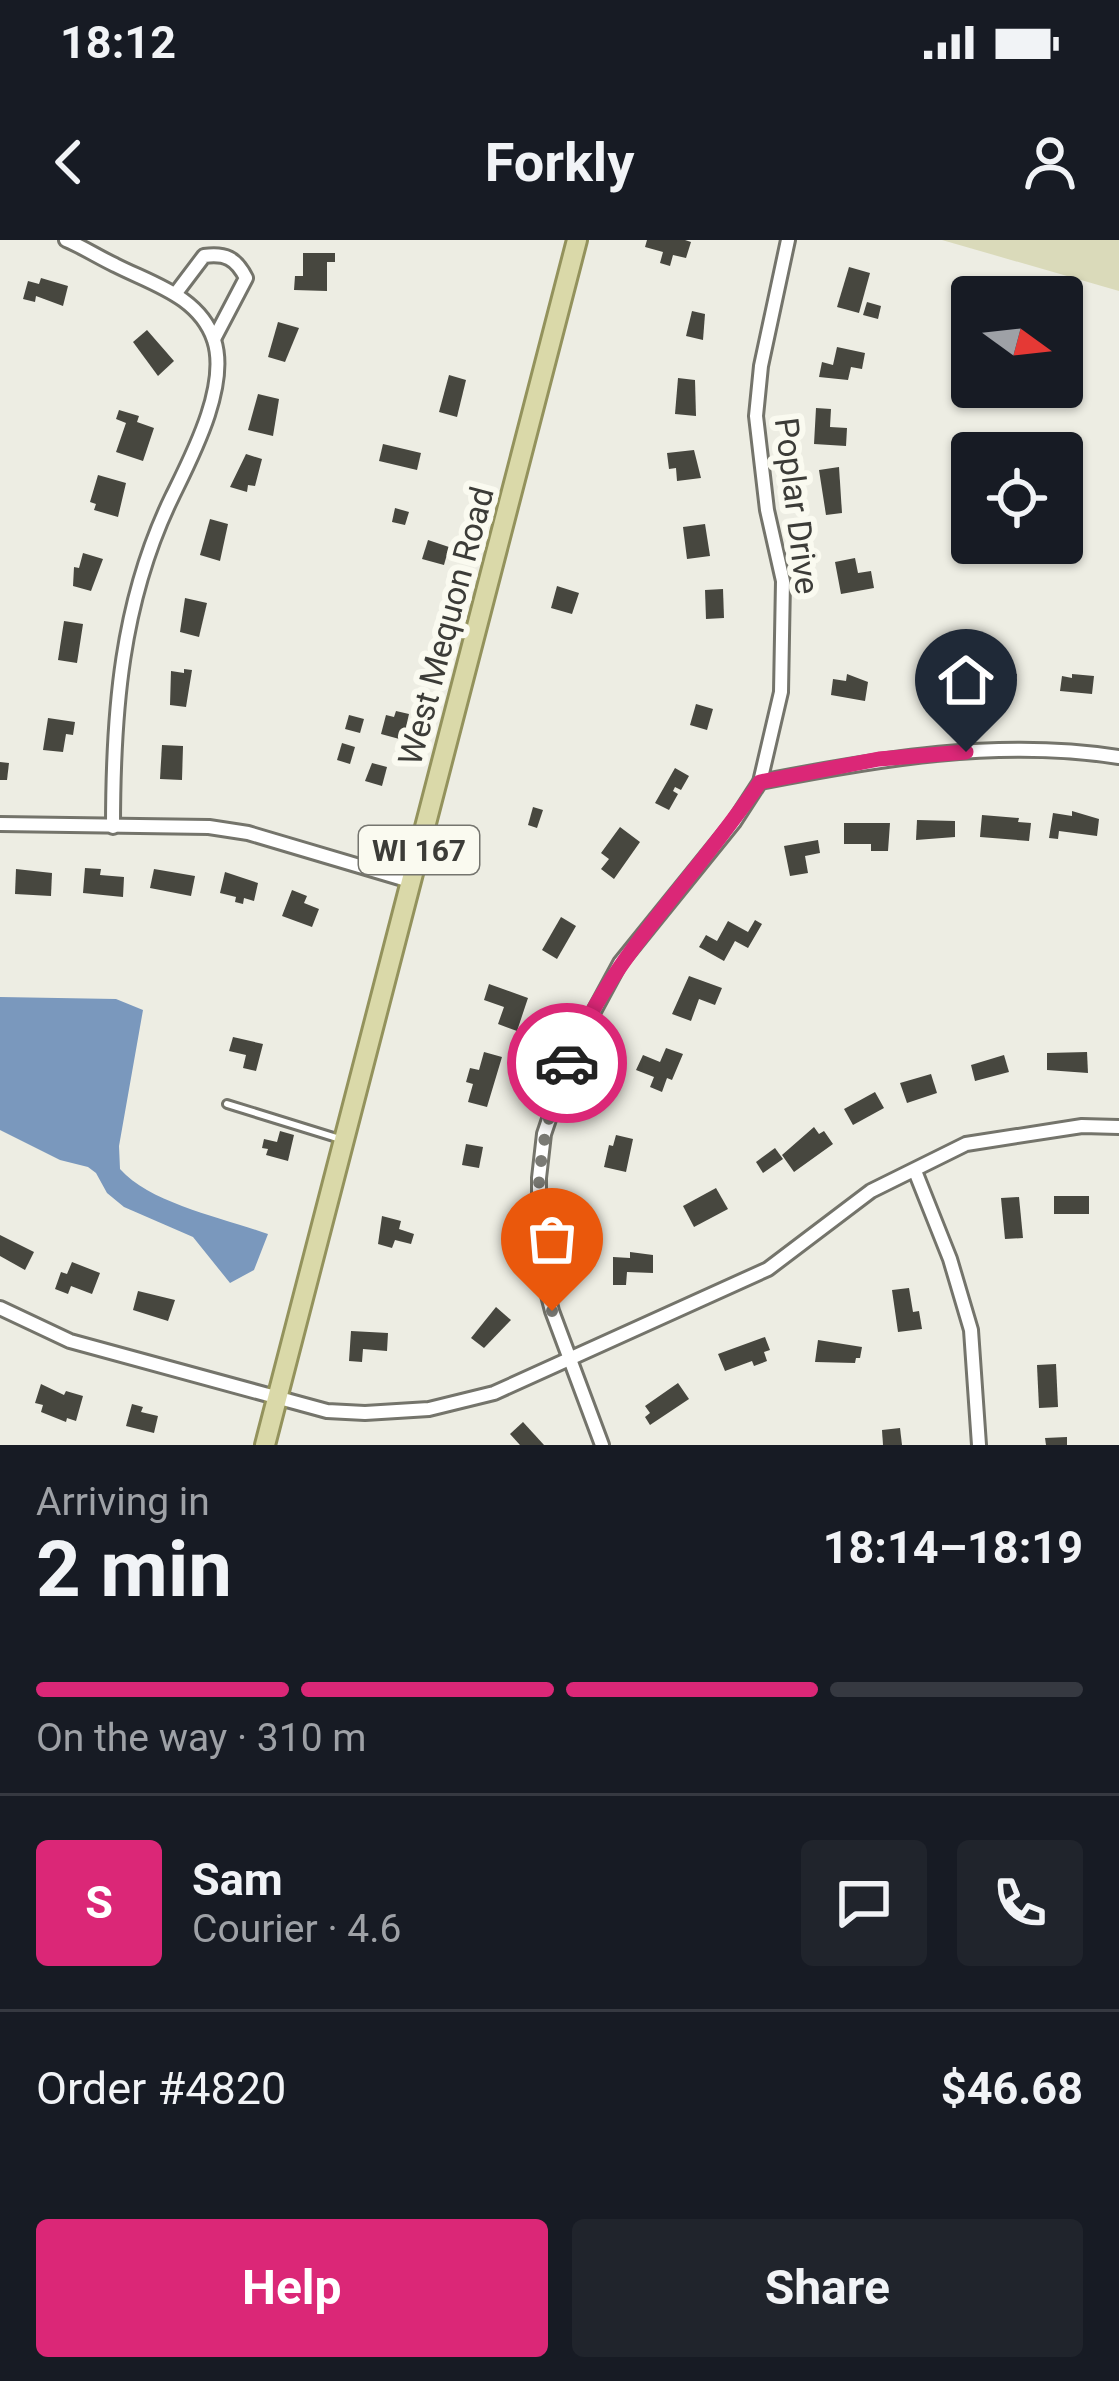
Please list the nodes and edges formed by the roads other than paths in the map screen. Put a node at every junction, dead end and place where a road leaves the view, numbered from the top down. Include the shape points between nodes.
1 (66, 240) edge
2 (577, 240) edge
3 (788, 240) edge
4 (176, 292) junction
5 (214, 339) junction
6 (1119, 757) edge
7 (760, 782) junction
8 (0, 824) edge
9 (113, 827) junction
10 (410, 880) junction
11 (226, 1104) dead end
12 (1119, 1127) edge
13 (344, 1140) junction
14 (915, 1171) junction
15 (0, 1308) edge
16 (569, 1358) junction
17 (277, 1397) junction
18 (265, 1445) edge
19 (602, 1445) edge
20 (979, 1445) edge

1 - 4 street
2 - 10 main road, West Mequon Road / WI 167
3 - 7 street, Poplar Drive via 756,416 784,600 781,692
4 - 5 street
4 - 5 street via 204,256 238,262 246,278
5 - 9 street via 217,366 202,436 138,583 123,651
6 - 7 street via 918,754
7 - 16 street, Poplar Drive via 620,963 556,1090 539,1178 539,1260
8 - 9 street
9 - 10 street via 229,830
10 - 13 main road, West Mequon Road / WI 167
11 - 13 lane
12 - 14 street via 966,1144
13 - 17 main road, West Mequon Road / WI 167
14 - 16 street via 871,1191 768,1269
14 - 20 street via 971,1330
15 - 17 street via 70,1341
16 - 17 street via 494,1393 429,1409 327,1411
16 - 19 street, Poplar Drive
17 - 18 main road, West Mequon Road / WI 167

